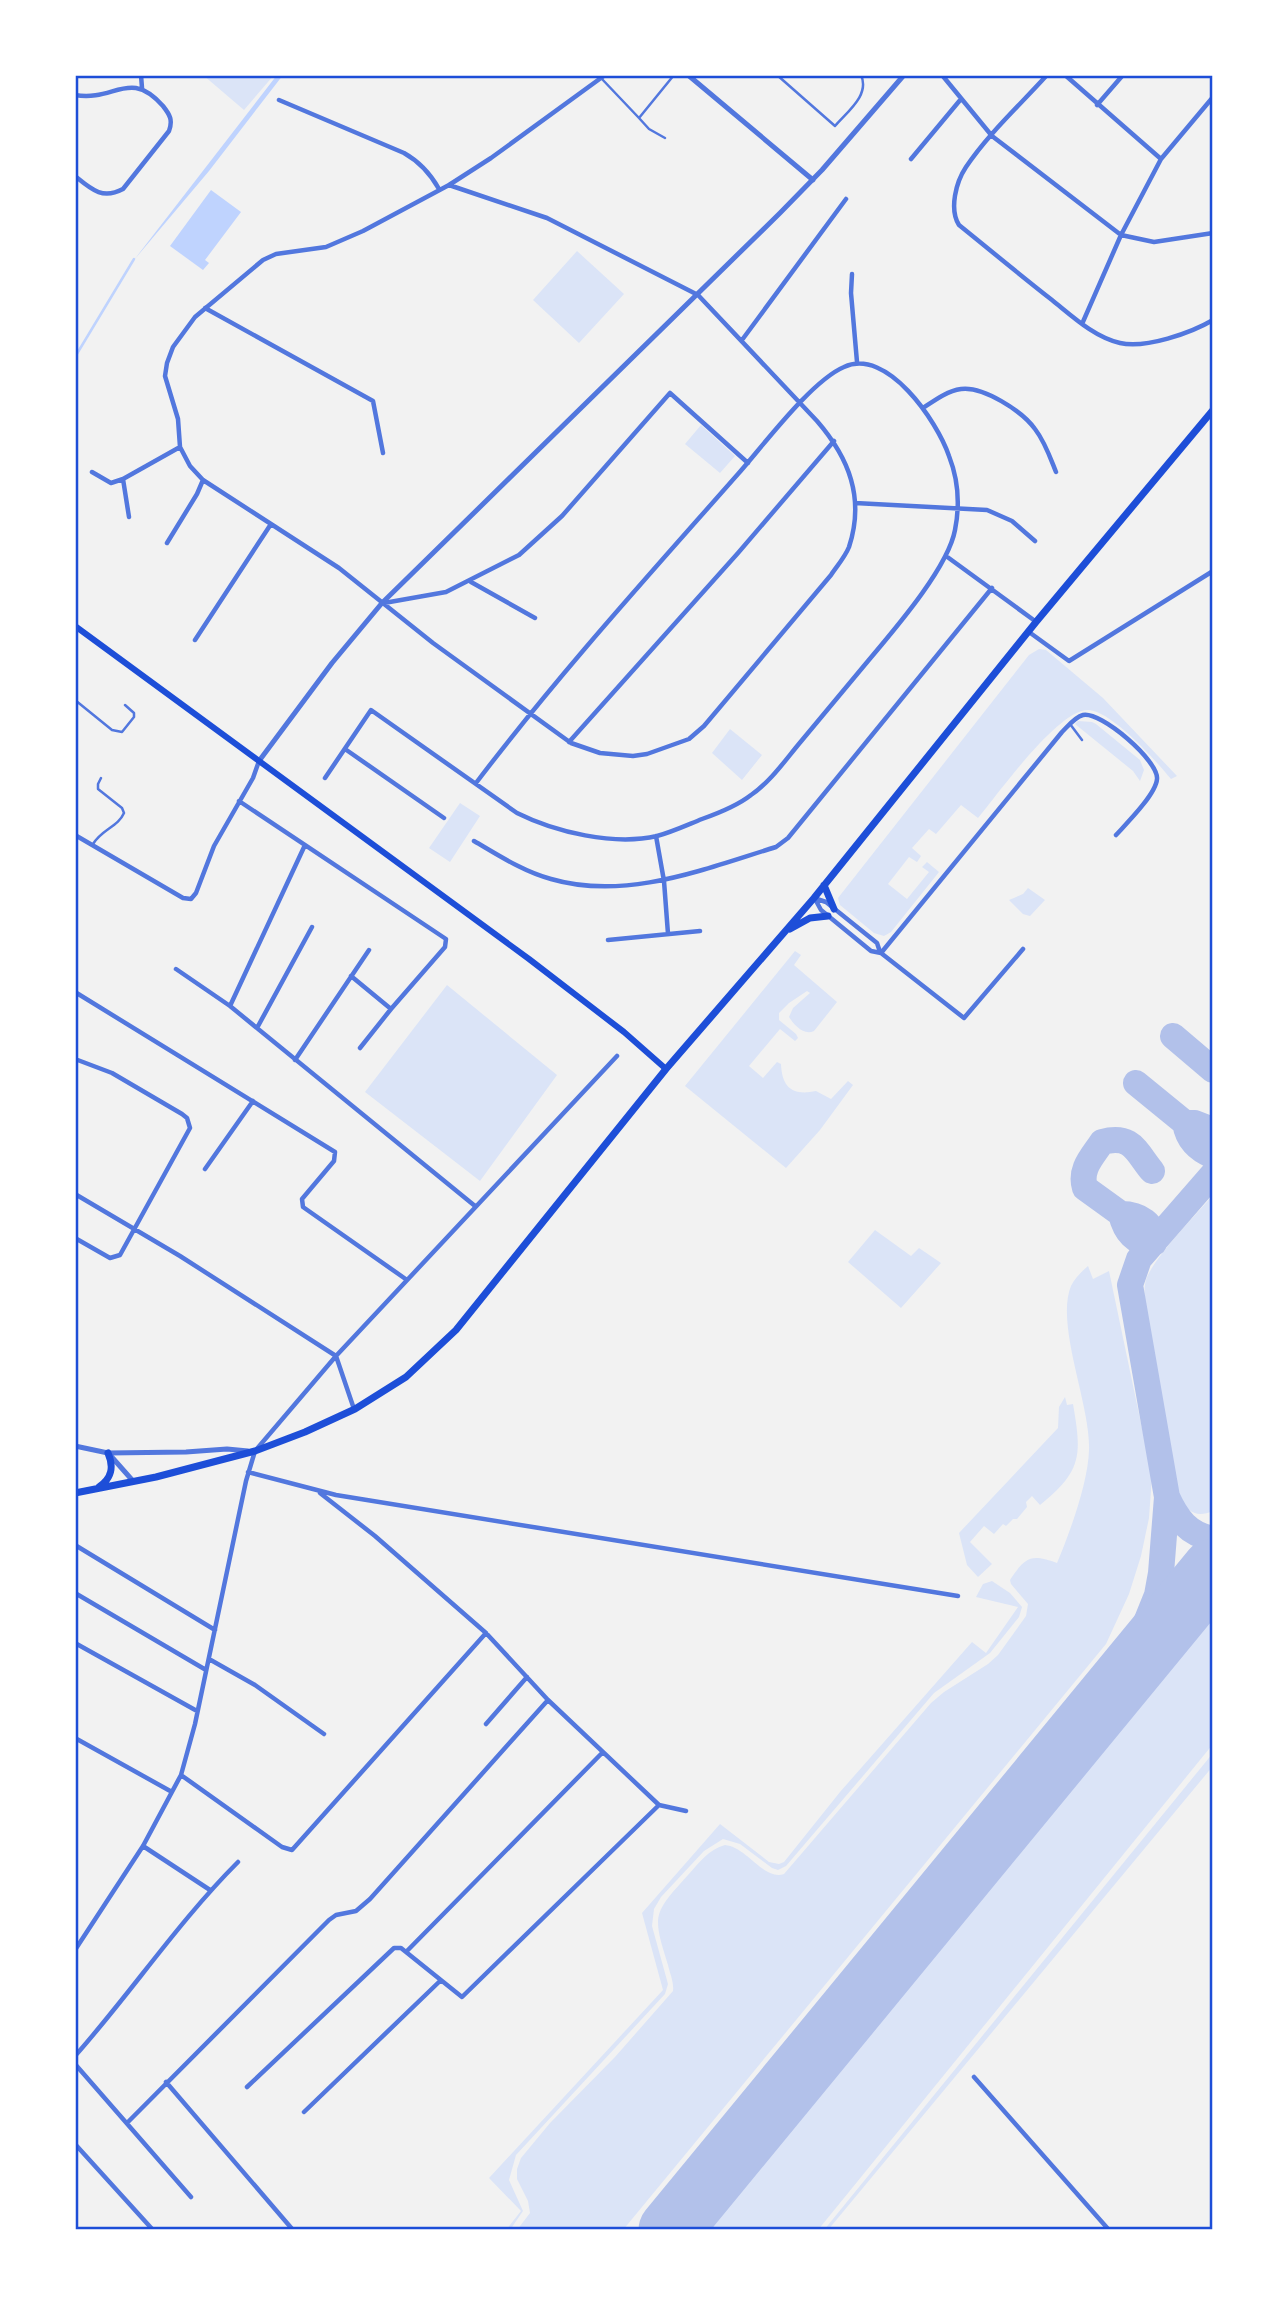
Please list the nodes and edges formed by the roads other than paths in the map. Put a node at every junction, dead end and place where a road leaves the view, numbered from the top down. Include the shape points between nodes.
1 (141, 75) edge
2 (674, 75) edge
3 (688, 75) edge
4 (778, 75) edge
5 (861, 75) edge
6 (904, 75) edge
7 (942, 75) edge
8 (1047, 75) edge
9 (1065, 75) edge
10 (1123, 75) edge
11 (603, 77) edge
12 (142, 88) junction
13 (75, 95) edge
14 (1213, 97) edge
15 (961, 99) junction
16 (279, 100) dead end
17 (1097, 105) junction
18 (639, 118) junction
19 (992, 136) junction
20 (665, 138) dead end
21 (911, 159) dead end
22 (1161, 159) junction
23 (75, 176) edge
24 (813, 180) junction
25 (449, 185) junction
26 (439, 189) junction
27 (846, 198) dead end
28 (1213, 233) edge
29 (1121, 235) junction
30 (852, 274) dead end
31 (698, 295) junction
32 (205, 308) junction
33 (1213, 320) edge
34 (1082, 324) junction
35 (742, 340) junction
36 (856, 362) junction
37 (800, 403) junction
38 (923, 408) junction
39 (1213, 411) edge
40 (834, 442) junction
41 (180, 447) junction
42 (383, 453) dead end
43 (748, 463) junction
44 (92, 472) dead end
45 (1056, 472) dead end
46 (123, 479) junction
47 (203, 480) junction
48 (855, 503) junction
49 (957, 509) junction
50 (129, 517) dead end
51 (271, 524) junction
52 (1035, 541) dead end
53 (167, 543) dead end
54 (946, 556) junction
55 (1213, 571) edge
56 (471, 582) junction
57 (992, 588) junction
58 (382, 603) junction
59 (535, 618) dead end
60 (1036, 622) junction
61 (75, 626) edge
62 (1028, 632) junction
63 (195, 640) dead end
64 (75, 699) edge
65 (125, 705) dead end
66 (529, 714) junction
67 (1070, 724) junction
68 (1082, 740) dead end
69 (570, 743) junction
70 (345, 749) junction
71 (259, 761) junction
72 (102, 778) dead end
73 (325, 778) dead end
74 (476, 783) junction
75 (239, 802) junction
76 (444, 818) dead end
77 (75, 835) edge
78 (1116, 835) dead end
79 (656, 836) junction
80 (474, 841) dead end
81 (93, 844) junction
82 (305, 845) junction
83 (664, 881) junction
84 (824, 885) junction
85 (814, 898) junction
86 (834, 909) junction
87 (828, 916) junction
88 (312, 927) dead end
89 (700, 931) dead end
90 (786, 931) junction
91 (668, 934) junction
92 (608, 940) dead end
93 (1023, 949) dead end
94 (369, 950) dead end
95 (881, 953) junction
96 (176, 969) dead end
97 (351, 976) junction
98 (75, 992) edge
99 (230, 1006) junction
100 (390, 1009) junction
101 (257, 1028) junction
102 (360, 1048) dead end
103 (617, 1056) dead end
104 (75, 1059) edge
105 (295, 1060) junction
106 (666, 1069) junction
107 (253, 1101) junction
108 (205, 1169) dead end
109 (75, 1194) edge
110 (475, 1206) junction
111 (135, 1230) junction
112 (75, 1238) edge
113 (407, 1280) junction
114 (336, 1356) junction
115 (355, 1409) junction
116 (75, 1446) edge
117 (255, 1451) junction
118 (108, 1453) junction
119 (248, 1472) junction
120 (133, 1481) junction
121 (99, 1488) junction
122 (320, 1492) junction
123 (75, 1493) edge
124 (75, 1545) edge
125 (75, 1593) edge
126 (958, 1596) dead end
127 (215, 1630) junction
128 (486, 1633) junction
129 (75, 1643) edge
130 (209, 1659) junction
131 (206, 1670) junction
132 (527, 1677) junction
133 (548, 1700) junction
134 (197, 1711) junction
135 (486, 1724) dead end
136 (324, 1734) dead end
137 (75, 1738) edge
138 (603, 1752) junction
139 (181, 1775) junction
140 (172, 1792) junction
141 (659, 1805) junction
142 (686, 1811) dead end
143 (143, 1846) junction
144 (238, 1863) dead end
145 (210, 1890) junction
146 (75, 1950) edge
147 (406, 1952) junction
148 (440, 1981) junction
149 (75, 2056) edge
150 (75, 2064) edge
151 (974, 2077) dead end
152 (166, 2082) junction
153 (247, 2087) dead end
154 (304, 2112) dead end
155 (127, 2123) junction
156 (75, 2144) edge
157 (191, 2197) dead end
158 (153, 2230) edge
159 (293, 2230) edge
160 (1109, 2230) edge

1 - 12 street
2 - 18 lane
3 - 24 street
4 - 5 lane via 835,125 864,90
6 - 24 street
7 - 15 street
8 - 19 street
9 - 17 street
10 - 17 street
11 - 18 lane
11 - 25 street
12 - 13 street
12 - 23 street via 169,114 169,131 113,194 97,193
14 - 22 street
15 - 19 street
15 - 21 street
16 - 26 street via 415,159
17 - 22 street
18 - 20 lane
19 - 29 street
19 - 34 street via 965,168 955,217 959,225
22 - 29 street
24 - 31 street
25 - 26 street
25 - 31 street via 547,218
26 - 32 street via 326,247 263,260
27 - 35 street
28 - 29 street via 1154,242
29 - 34 street
30 - 36 street
31 - 35 street
31 - 58 street
32 - 41 street via 173,347 167,363 165,376 178,419
32 - 42 street via 373,401
33 - 34 street via 1135,345 1105,338
35 - 37 street
36 - 37 street via 832,373
36 - 38 street via 885,370
37 - 40 street
37 - 43 street
38 - 45 street via 964,388 1000,400 1034,427
38 - 49 street via 949,455
39 - 60 main road
40 - 48 street via 854,486
40 - 69 street
41 - 46 street
41 - 47 street
43 - 56 street via 670,393 562,516 519,555
43 - 66 street
44 - 46 street via 111,483
46 - 50 street
47 - 51 street
47 - 53 street
48 - 49 street
48 - 69 street via 848,549 831,575 690,739 633,756 600,753
49 - 52 street via 997,513
49 - 54 street
51 - 58 street via 339,568
51 - 63 street
54 - 57 street
54 - 79 street via 898,625 754,794
55 - 62 street via 1069,661
56 - 58 street via 446,592
56 - 59 street
57 - 60 street
57 - 83 street via 788,838 776,847
58 - 66 street
58 - 71 street
60 - 62 main road
61 - 71 main road
62 - 84 main road
64 - 65 lane via 119,732 134,717
66 - 69 street
66 - 74 street
67 - 68 lane
67 - 78 street via 1083,715 1102,720 1150,759 1157,773 1157,781
67 - 95 street
70 - 73 street
70 - 74 street via 371,710
70 - 76 street
71 - 75 street
71 - 106 main road via 529,959
72 - 81 lane via 98,789 124,813 120,822 103,831
74 - 79 street via 540,824 572,833
75 - 81 street via 191,899
75 - 82 street
77 - 81 street
79 - 83 street
80 - 83 street via 518,866 564,883 620,886
82 - 99 street
82 - 100 street via 446,939 445,947
83 - 91 street
84 - 85 main road
84 - 86 main road
85 - 86 street
85 - 87 street
85 - 90 main road
86 - 95 street via 877,943
87 - 90 main road via 810,918
87 - 95 street via 872,951
88 - 101 street
89 - 91 street
90 - 106 main road
91 - 92 street
93 - 95 street via 964,1018
94 - 97 street
96 - 99 street
97 - 100 street
97 - 105 street
98 - 107 street
99 - 101 street
100 - 102 street
101 - 105 street
103 - 110 street
104 - 111 street via 112,1073 190,1123
105 - 110 street
106 - 115 main road via 456,1329 406,1377
107 - 108 street
107 - 113 street via 336,1154 302,1199 303,1207
109 - 111 street
110 - 113 street
111 - 112 street via 114,1258
111 - 114 street
113 - 114 street
114 - 115 street
114 - 117 street
115 - 117 main road
116 - 118 street
117 - 118 street
117 - 119 street
117 - 120 main road
118 - 120 street
118 - 121 main road via 112,1471
119 - 122 street
119 - 127 street
120 - 121 main road
121 - 123 main road
122 - 126 street
122 - 128 street
124 - 127 street
125 - 131 street
127 - 130 street
128 - 132 street
128 - 139 street via 292,1850
129 - 134 street
130 - 131 street
130 - 136 street
131 - 134 street
132 - 133 street
132 - 135 street
133 - 138 street
133 - 152 street via 370,1899 356,1911 329,1920
134 - 139 street
137 - 140 street
138 - 141 street
138 - 147 street
139 - 140 street
140 - 143 street
141 - 142 street
141 - 148 street via 462,1997
143 - 145 street
143 - 146 street
144 - 145 street
145 - 149 street
147 - 148 street
147 - 153 street via 397,1947 387,1954
148 - 154 street
150 - 155 street
151 - 160 street
152 - 155 street
152 - 159 street
155 - 157 street
156 - 158 street

